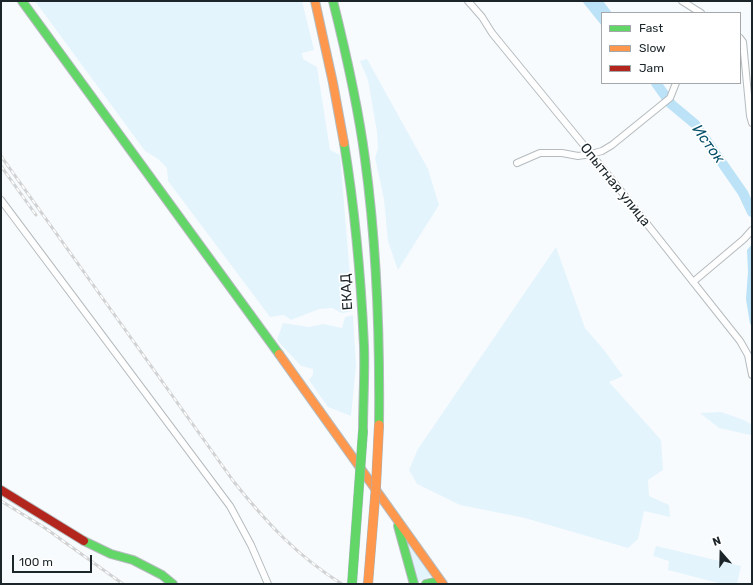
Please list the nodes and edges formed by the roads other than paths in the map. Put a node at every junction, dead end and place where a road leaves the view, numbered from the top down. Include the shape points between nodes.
1 (22, 1) edge
2 (315, 1) edge
3 (333, 1) edge
4 (468, 1) edge
5 (682, 1) edge
6 (699, 12) edge
7 (741, 39) edge
8 (676, 84) edge
9 (752, 123) edge
10 (591, 154) junction
11 (517, 163) dead end
12 (1, 200) edge
13 (752, 230) edge
14 (693, 282) junction
15 (752, 375) edge
16 (1, 490) edge
17 (397, 521) junction
18 (173, 584) edge
19 (268, 584) edge
20 (352, 584) edge
21 (368, 584) edge
22 (414, 584) edge
23 (426, 584) edge
24 (439, 584) edge
25 (443, 584) edge

1 - 17 main road via 318,408
2 - 20 main road, ЕКАД, bridge via 341,121 354,207 364,336 363,431
3 - 21 main road, bridge via 356,102 365,160 378,314 379,425
4 - 10 street, Опытная улица
5 - 6 street
7 - 9 street
8 - 10 street via 668,100 612,145
10 - 11 street via 578,156 540,153
10 - 14 street, Опытная улица
12 - 19 street via 230,506
13 - 14 street
14 - 15 street, Опытная улица via 740,341 748,355
16 - 18 main road via 103,552 133,560 162,575
17 - 22 main road
17 - 25 main road
23 - 24 main road

